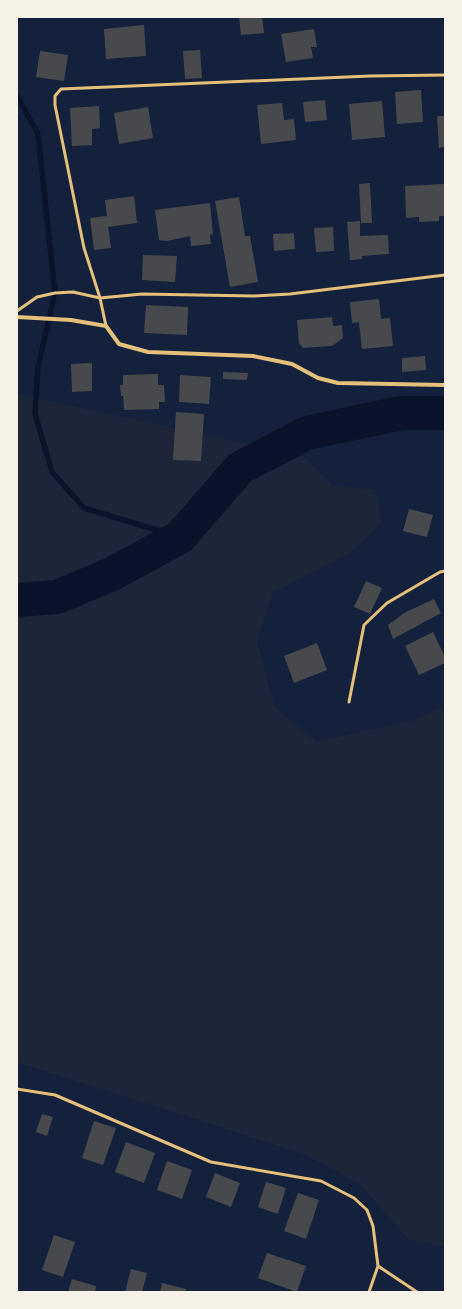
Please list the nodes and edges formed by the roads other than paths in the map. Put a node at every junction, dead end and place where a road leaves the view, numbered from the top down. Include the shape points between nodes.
1 (445, 75) edge
2 (445, 275) edge
3 (100, 298) junction
4 (17, 310) edge
5 (17, 316) edge
6 (106, 326) junction
7 (445, 385) edge
8 (445, 571) edge
9 (348, 702) dead end
10 (17, 1088) edge
11 (378, 1266) junction
12 (370, 1292) edge
13 (417, 1292) edge

1 - 3 lane via 61,89 55,96 55,104 84,248
2 - 3 lane via 290,294 142,294
3 - 4 lane via 73,292 55,293 37,297
3 - 6 lane
5 - 6 street via 71,320
6 - 7 street via 119,344 148,352 254,356 292,364 318,378 338,383
8 - 9 lane via 387,603 364,625
10 - 11 lane via 55,1095 211,1162 321,1181 354,1198 367,1210 373,1226
11 - 12 lane
11 - 13 lane

